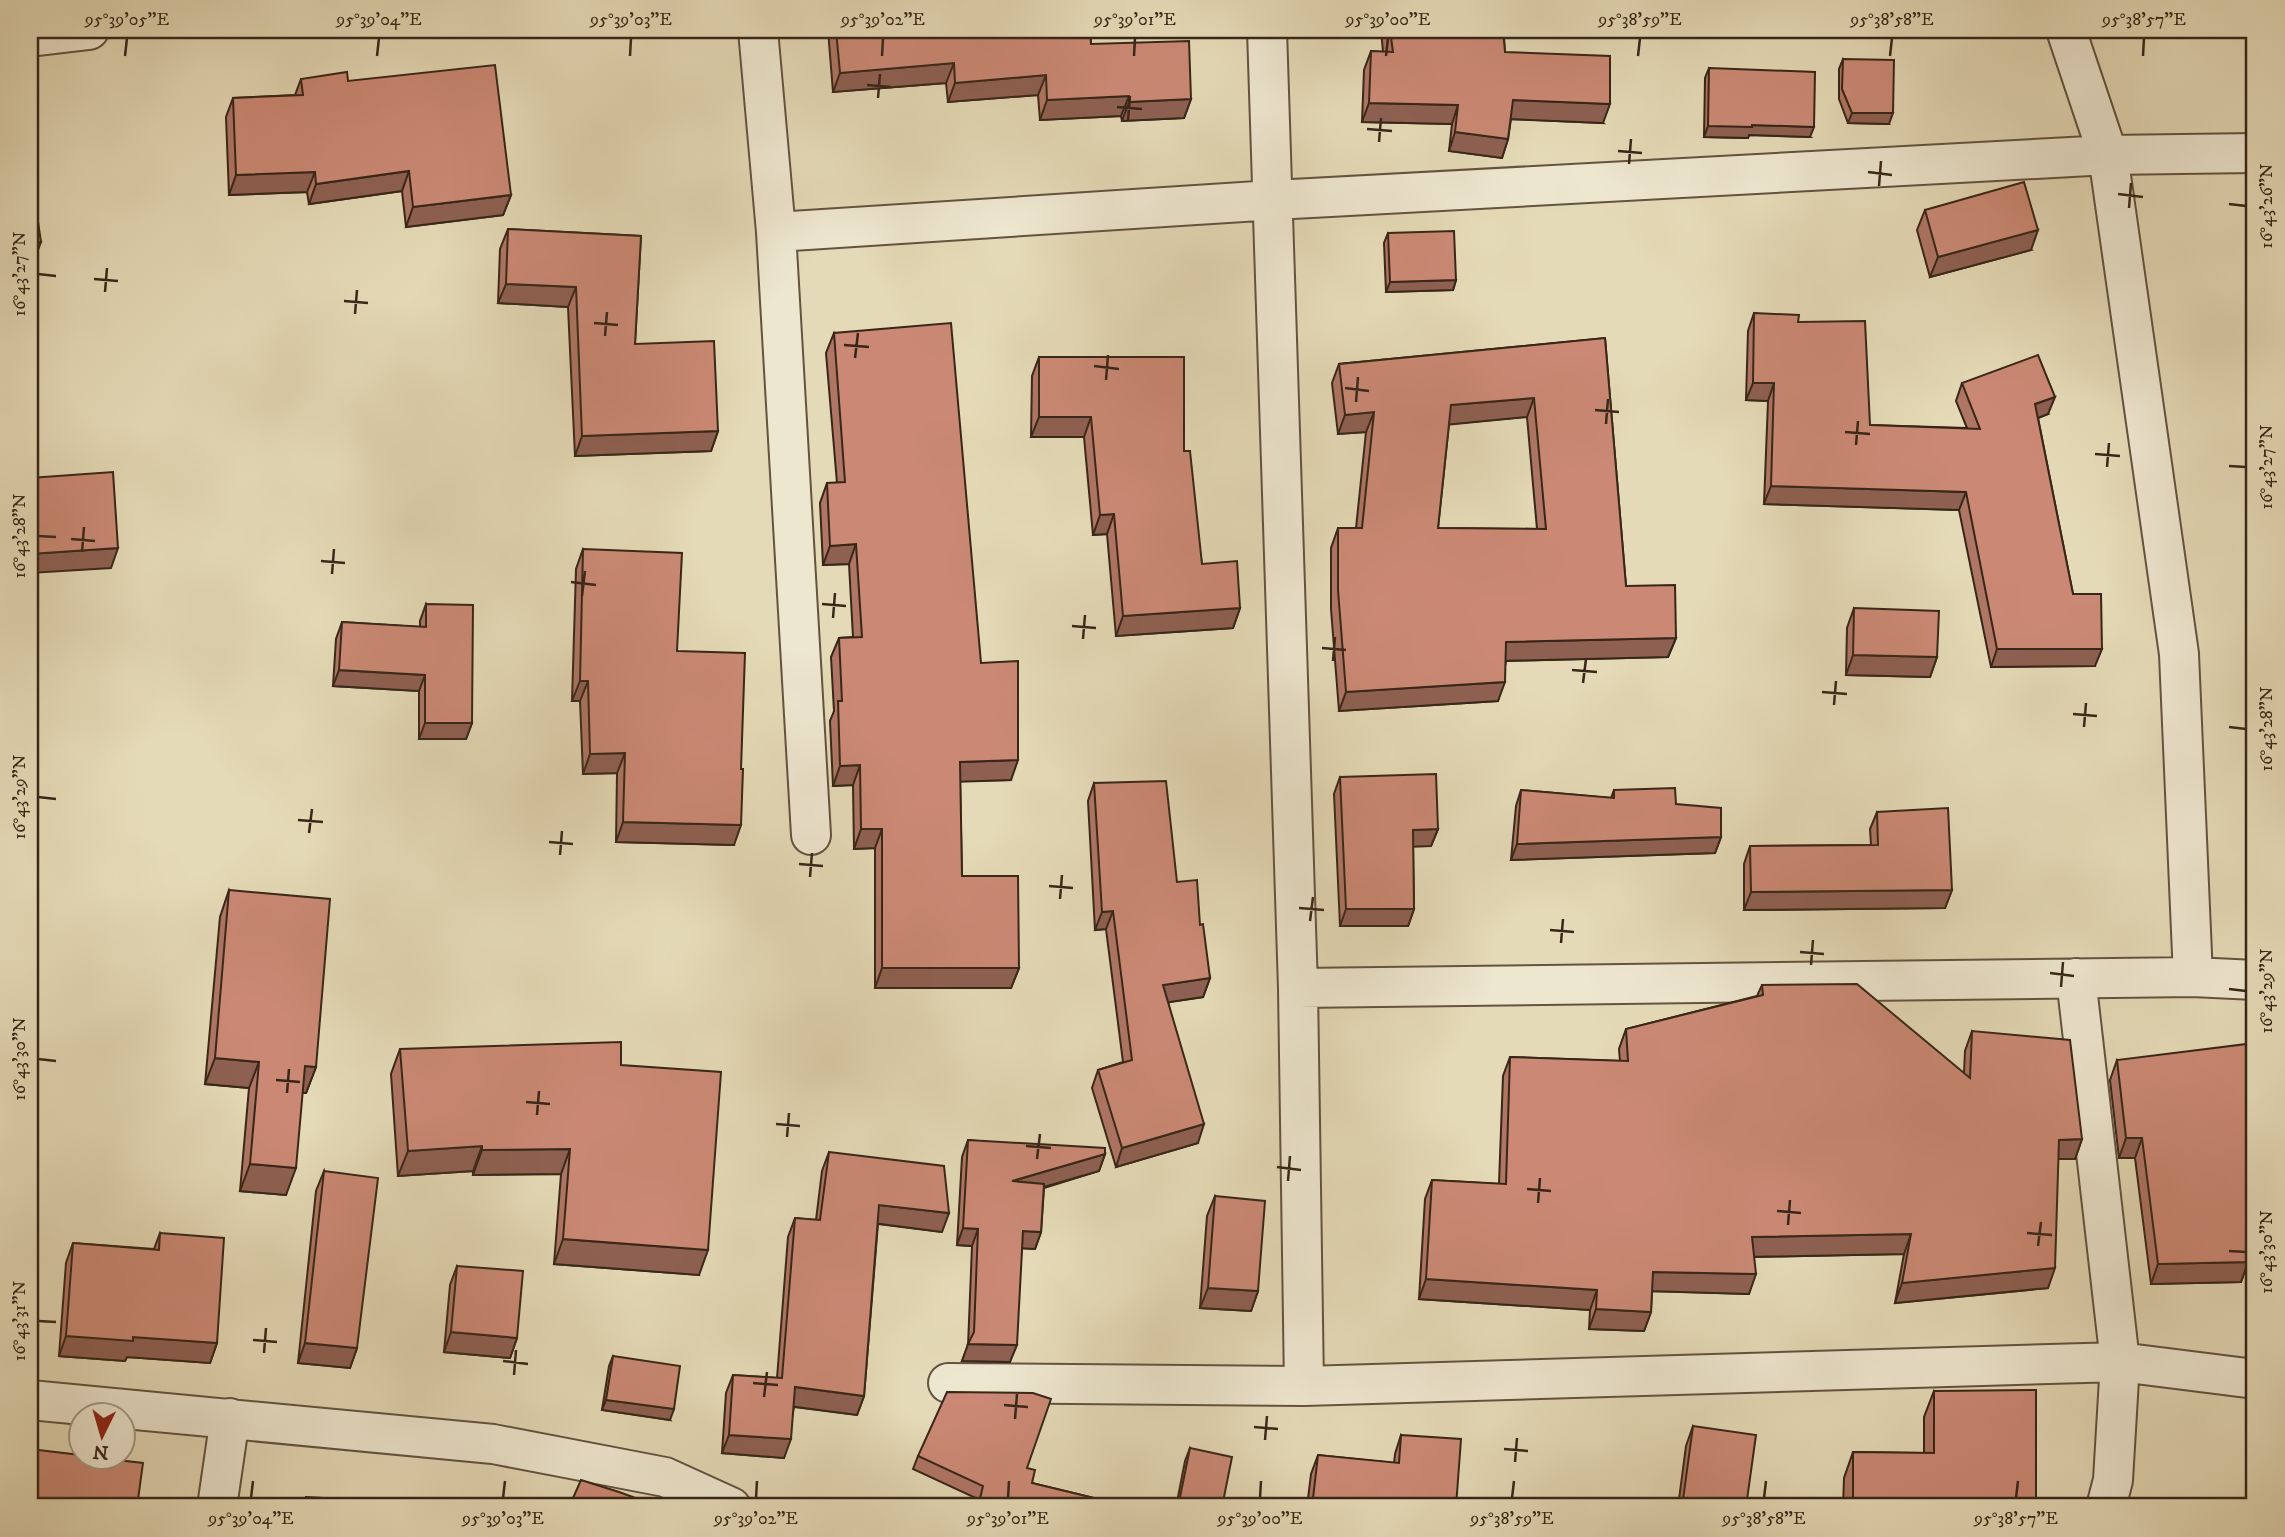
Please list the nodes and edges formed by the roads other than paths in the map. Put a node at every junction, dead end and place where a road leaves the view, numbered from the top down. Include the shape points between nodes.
1 (89, 30) edge
2 (758, 30) edge
3 (1266, 30) edge
4 (2066, 30) edge
5 (30, 37) edge
6 (2255, 153) edge
7 (2108, 155) junction
8 (1274, 200) junction
9 (776, 232) junction
10 (811, 835) dead end
11 (2193, 977) junction
12 (2076, 978) junction
13 (2255, 980) edge
14 (1298, 988) junction
15 (2120, 1362) junction
16 (2255, 1379) edge
17 (948, 1383) dead end
18 (1304, 1386) junction
19 (30, 1400) edge
20 (230, 1418) junction
21 (217, 1507) edge
22 (731, 1507) edge
23 (2106, 1507) edge

1 - 5 street
2 - 9 street
3 - 8 street
4 - 7 street
6 - 7 street
7 - 8 street
7 - 11 street via 2179,654
8 - 9 street
8 - 14 street
9 - 10 street
11 - 12 street
11 - 13 street
12 - 14 street
12 - 15 street
14 - 18 street
15 - 16 street
15 - 18 street
15 - 23 street via 2113,1480
17 - 18 street
19 - 20 street
20 - 21 street
20 - 22 street via 493,1444 665,1477

